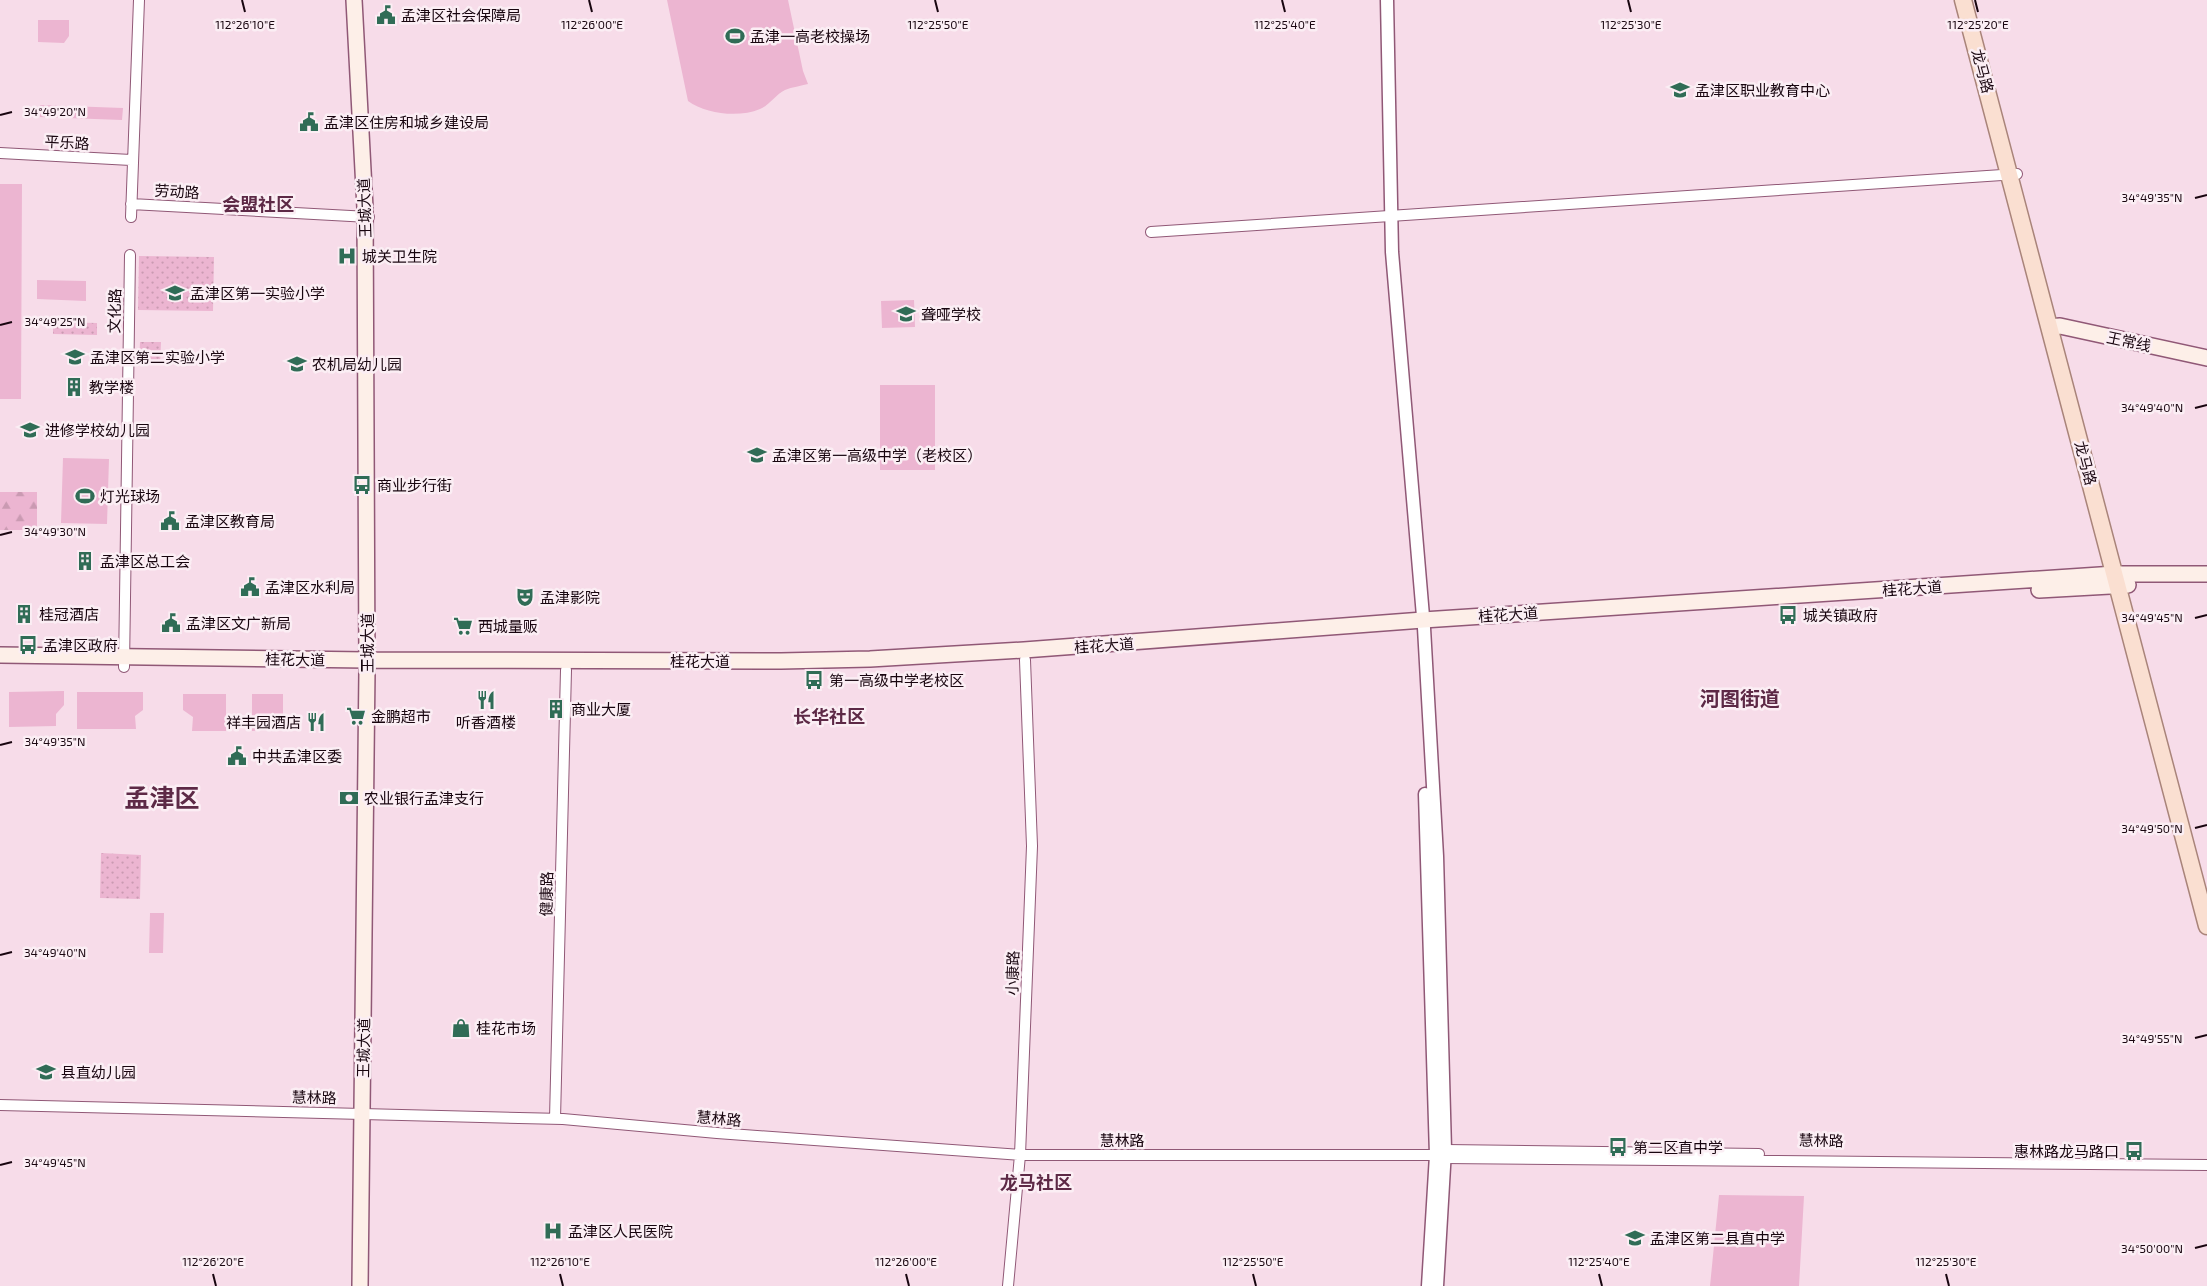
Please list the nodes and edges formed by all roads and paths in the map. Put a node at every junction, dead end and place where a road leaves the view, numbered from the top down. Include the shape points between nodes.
1 (139, 0) edge
2 (354, 0) edge
3 (360, 0) edge
4 (1380, 0) edge
5 (1387, 0) edge
6 (1963, 0) edge
7 (1972, 0) edge
8 (0, 153) edge
9 (131, 160) junction
10 (2014, 174) junction
11 (131, 204) junction
12 (130, 217) dead end
13 (368, 217) junction
14 (1387, 217) junction
15 (1151, 232) dead end
16 (130, 255) dead end
17 (2055, 326) junction
18 (2207, 358) edge
19 (2207, 574) edge
20 (2122, 580) junction
21 (2207, 584) edge
22 (1420, 625) junction
23 (0, 655) edge
24 (1025, 660) junction
25 (124, 662) junction
26 (0, 665) edge
27 (370, 665) junction
28 (566, 670) junction
29 (2207, 888) edge
30 (2207, 926) edge
31 (0, 1105) edge
32 (365, 1114) junction
33 (555, 1119) junction
34 (1020, 1154) junction
35 (1442, 1154) junction
36 (2207, 1159) edge
37 (2207, 1165) edge
38 (360, 1286) edge
39 (367, 1286) edge
40 (1008, 1286) edge
41 (1428, 1286) edge
42 (1437, 1286) edge

1 - 9 street
2 - 13 main road, 王城大道
3 - 13 main road, 王城大道
4 - 14 street
5 - 14 street
6 - 10 main road, 龙马路
7 - 10 main road, 龙马路
8 - 9 street, 平乐路
9 - 11 street
10 - 14 street
10 - 17 main road, 龙马路
11 - 12 street
11 - 13 street, 劳动路
13 - 27 main road, 王城大道
14 - 15 street
14 - 22 street
16 - 25 street, 文化路
17 - 18 main road, 王常线
17 - 20 main road, 龙马路
19 - 20 main road, 桂花大道
20 - 21 main road, 桂花大道
20 - 22 main road, 桂花大道
20 - 29 main road, 龙马路
20 - 30 main road, 龙马路
22 - 24 main road, 桂花大道
22 - 27 main road, 桂花大道 via 870,659
22 - 35 street
23 - 25 main road, 桂花大道
24 - 28 main road, 桂花大道 via 781,672
24 - 34 street, 小康路 via 1032,846
25 - 26 main road, 桂花大道
25 - 27 main road, 桂花大道
27 - 28 main road, 桂花大道
27 - 32 main road, 王城大道
28 - 33 street, 健康路
31 - 32 street, 慧林路
32 - 33 street, 慧林路
32 - 38 main road, 王城大道
32 - 39 main road, 王城大道
33 - 34 street, 慧林路
34 - 35 street, 慧林路
34 - 40 street, 小康路
35 - 36 street, 慧林路
35 - 37 street, 慧林路
35 - 41 street
35 - 42 street

